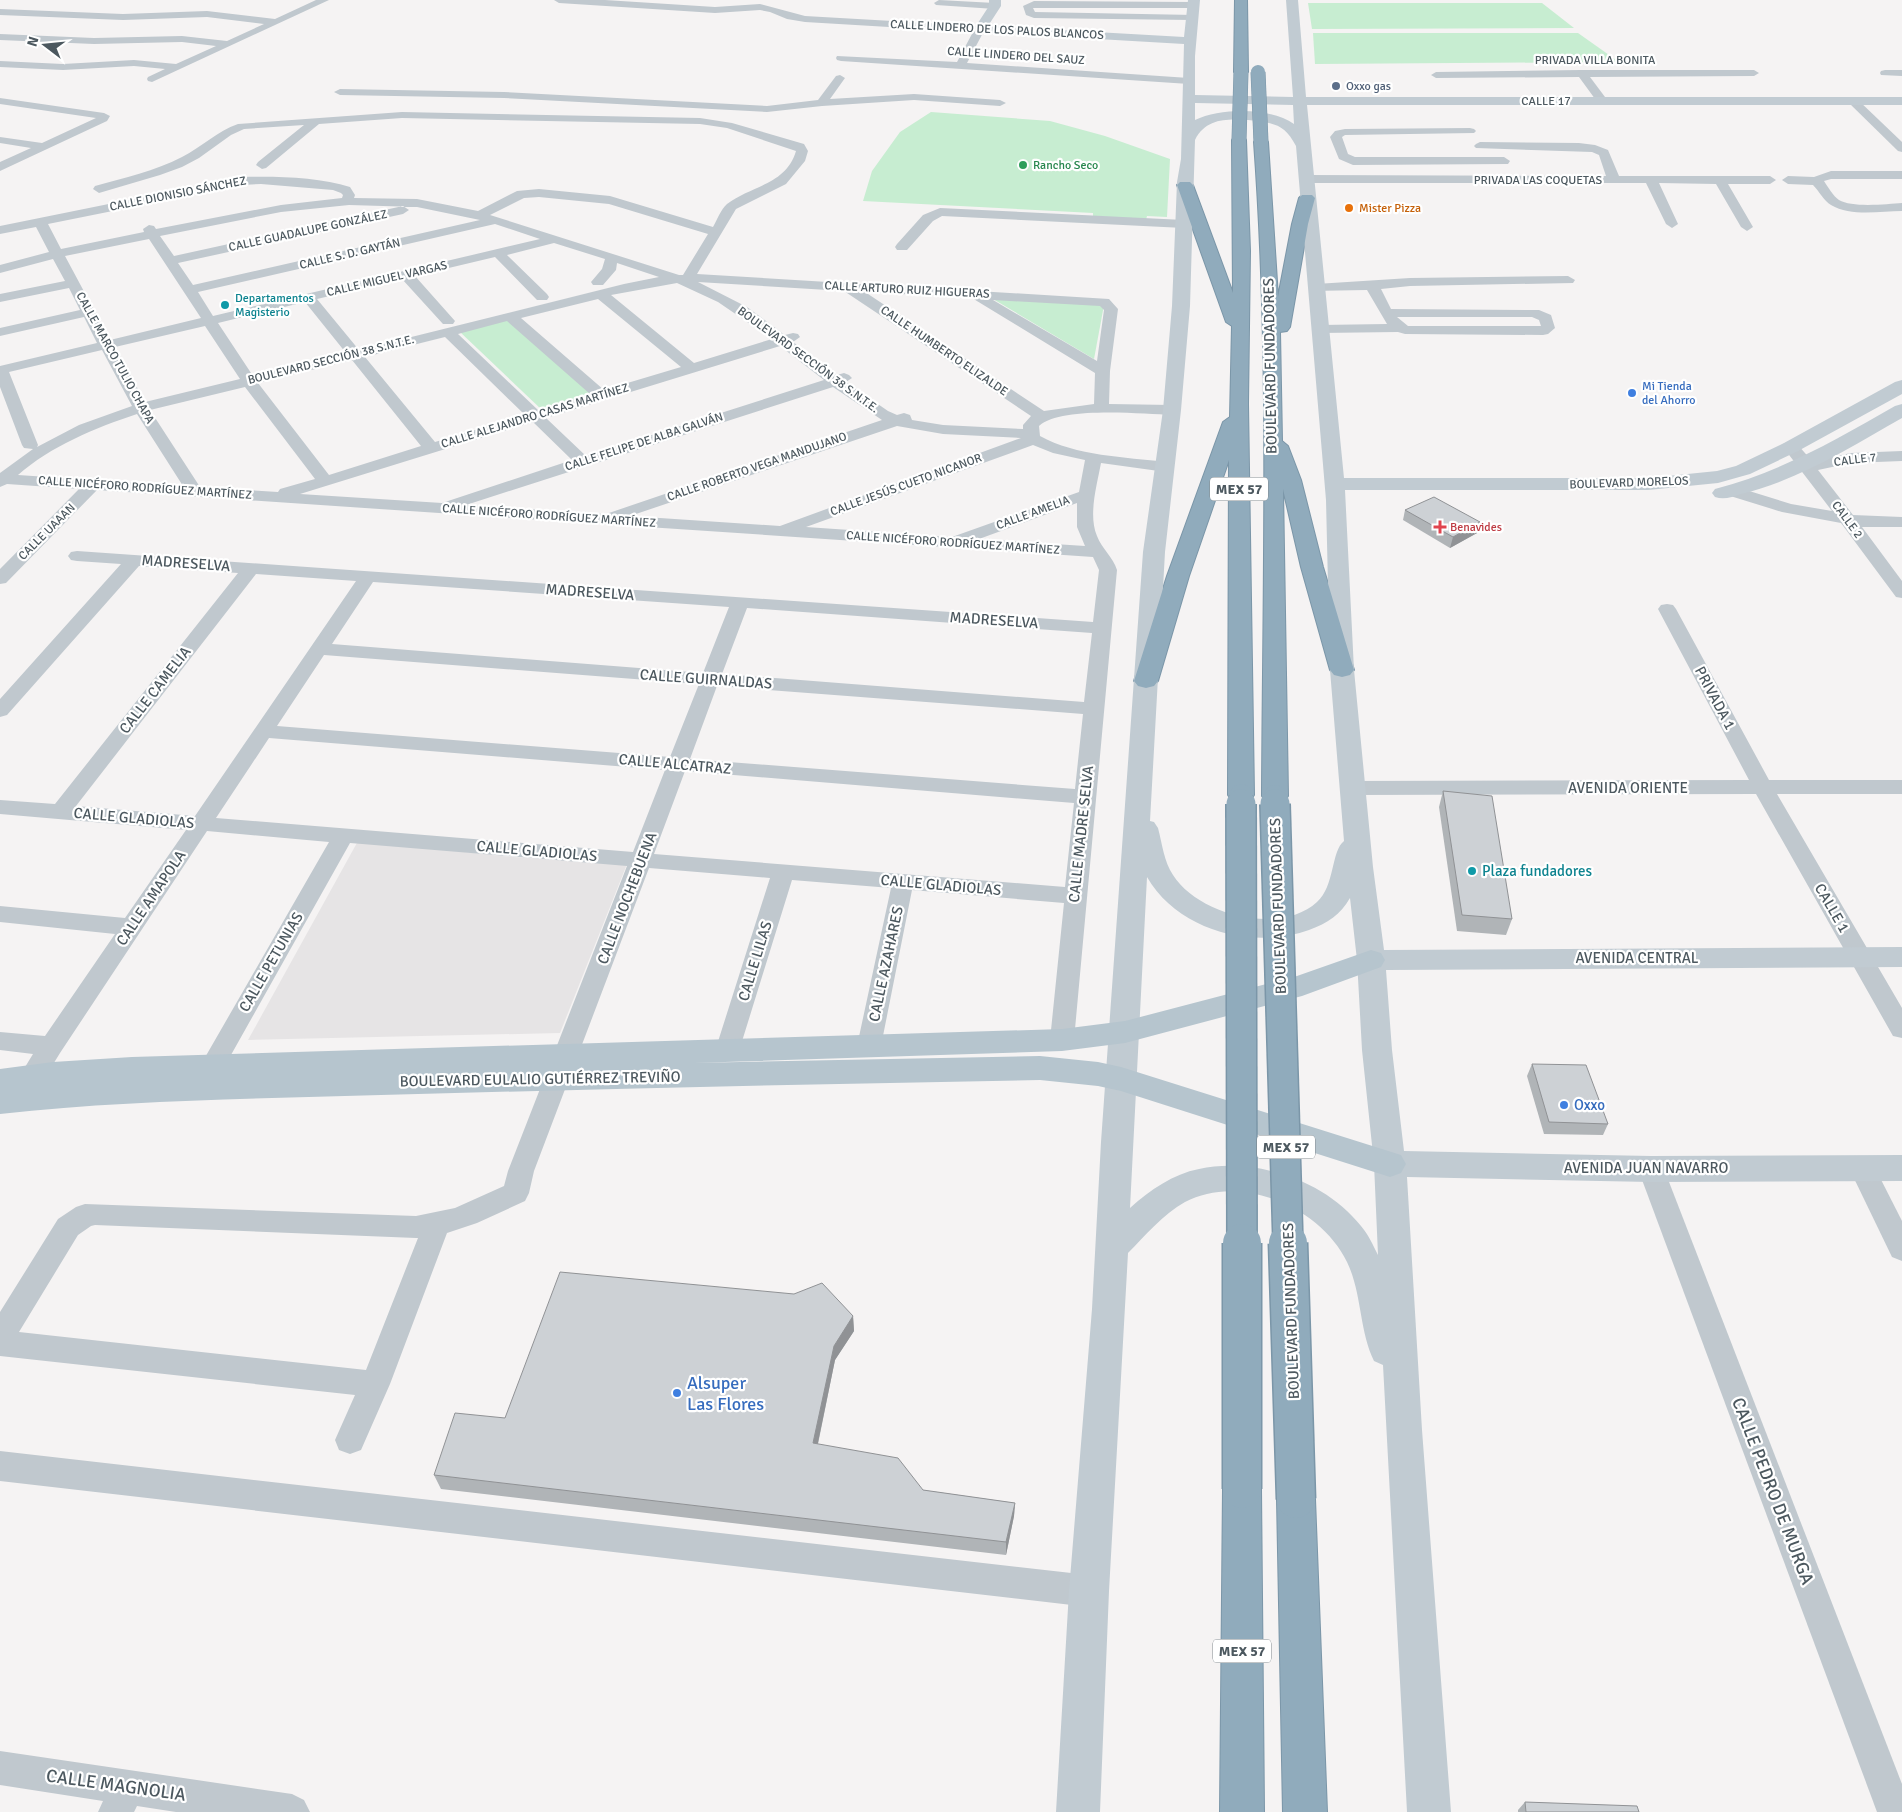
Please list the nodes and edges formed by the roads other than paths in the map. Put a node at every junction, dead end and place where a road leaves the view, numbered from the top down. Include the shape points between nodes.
1 (320, 0) edge
2 (559, 0) edge
3 (1241, 0) edge
4 (1292, 0) edge
5 (939, 3) dead end
6 (995, 3) edge
7 (117, 4) dead end
8 (1193, 7) edge
9 (0, 12) edge
10 (92, 16) junction
11 (275, 22) junction
12 (907, 26) junction
13 (980, 29) junction
14 (0, 37) edge
15 (900, 37) dead end
16 (42, 39) junction
17 (1190, 42) junction
18 (228, 44) junction
19 (25, 47) dead end
20 (1297, 56) junction
21 (841, 58) dead end
22 (0, 64) edge
23 (960, 66) junction
24 (1258, 67) dead end
25 (177, 68) junction
26 (1754, 73) dead end
27 (1902, 73) edge
28 (1436, 74) dead end
29 (1581, 74) junction
30 (1886, 74) dead end
31 (840, 78) dead end
32 (1195, 78) junction
33 (152, 79) dead end
34 (1225, 84) dead end
35 (924, 86) dead end
36 (340, 92) dead end
37 (914, 97) junction
38 (1189, 99) junction
39 (0, 101) edge
40 (1301, 101) junction
41 (1602, 101) junction
42 (1854, 101) junction
43 (1902, 101) edge
44 (822, 103) junction
45 (1000, 103) dead end
46 (27, 104) junction
47 (9, 113) dead end
48 (317, 120) junction
49 (1884, 130) junction
50 (1902, 130) edge
51 (1470, 131) dead end
52 (2, 140) dead end
53 (1188, 140) junction
54 (1470, 146) dead end
55 (44, 147) junction
56 (1902, 148) edge
57 (1305, 150) junction
58 (1504, 161) dead end
59 (262, 164) dead end
60 (0, 167) edge
61 (1187, 171) junction
62 (1902, 175) edge
63 (1614, 180) junction
64 (1651, 180) junction
65 (1720, 180) junction
66 (1770, 180) dead end
67 (1788, 180) dead end
68 (1817, 181) junction
69 (234, 182) junction
70 (99, 189) dead end
71 (1307, 189) junction
72 (348, 198) junction
73 (446, 200) junction
74 (251, 204) junction
75 (428, 204) junction
76 (1902, 207) edge
77 (487, 216) junction
78 (40, 222) junction
79 (1184, 224) junction
80 (1672, 224) dead end
81 (1747, 227) dead end
82 (0, 230) edge
83 (151, 232) junction
84 (716, 232) junction
85 (563, 238) junction
86 (902, 247) dead end
87 (56, 252) junction
88 (498, 253) junction
89 (612, 257) junction
90 (171, 261) junction
91 (0, 262) edge
92 (0, 269) edge
93 (650, 270) junction
94 (406, 274) junction
95 (686, 276) junction
96 (1568, 280) dead end
97 (73, 282) junction
98 (1372, 285) junction
99 (847, 286) junction
100 (599, 288) junction
101 (1316, 288) junction
102 (190, 290) junction
103 (974, 294) junction
104 (542, 297) junction
105 (0, 298) edge
106 (308, 298) junction
107 (89, 312) junction
108 (1388, 313) junction
109 (510, 316) junction
110 (210, 321) junction
111 (448, 327) junction
112 (1400, 328) junction
113 (1320, 329) junction
114 (0, 332) edge
115 (789, 338) junction
116 (1241, 338) junction
117 (106, 345) junction
118 (350, 351) junction
119 (1272, 355) junction
120 (291, 356) dead end
121 (274, 360) dead end
122 (692, 368) junction
123 (0, 370) edge
124 (1103, 371) junction
125 (245, 376) junction
126 (850, 376) junction
127 (834, 381) junction
128 (1902, 386) edge
129 (866, 387) dead end
130 (601, 396) junction
131 (881, 398) dead end
132 (138, 404) junction
133 (1239, 404) junction
134 (1101, 408) junction
135 (1172, 410) junction
136 (1902, 410) edge
137 (912, 415) junction
138 (535, 416) junction
139 (896, 420) junction
140 (1034, 428) junction
141 (1272, 428) junction
142 (30, 445) junction
143 (1791, 447) junction
144 (431, 448) junction
145 (1902, 456) edge
146 (1094, 457) junction
147 (583, 462) junction
148 (1807, 465) junction
149 (1166, 467) junction
150 (1, 476) edge
151 (325, 481) junction
152 (93, 484) junction
153 (194, 491) junction
154 (1335, 492) junction
155 (1725, 493) junction
156 (1088, 494) junction
157 (273, 497) junction
158 (438, 508) junction
159 (603, 520) junction
160 (1852, 522) junction
161 (1902, 522) edge
162 (778, 532) junction
163 (950, 543) junction
164 (1098, 552) junction
165 (77, 556) dead end
166 (134, 560) junction
167 (251, 568) junction
168 (368, 576) junction
169 (0, 579) edge
170 (1902, 593) edge
171 (740, 602) junction
172 (1667, 609) dead end
173 (1103, 628) junction
174 (320, 648) junction
175 (1342, 670) junction
176 (712, 679) junction
177 (1146, 682) junction
178 (1093, 709) junction
179 (0, 711) edge
180 (264, 731) junction
181 (679, 764) junction
182 (1902, 787) edge
183 (1762, 788) junction
184 (1086, 798) junction
185 (1355, 804) junction
186 (1139, 805) junction
187 (0, 807) edge
188 (60, 812) junction
189 (202, 824) junction
190 (344, 835) junction
191 (642, 860) junction
192 (783, 872) junction
193 (903, 882) junction
194 (1075, 896) junction
195 (0, 914) edge
196 (131, 927) junction
197 (1860, 957) junction
198 (1902, 957) edge
199 (1371, 960) junction
200 (1902, 1029) edge
201 (1125, 1032) junction
202 (1062, 1040) junction
203 (0, 1041) edge
204 (51, 1046) junction
205 (869, 1046) junction
206 (727, 1051) junction
207 (561, 1066) junction
208 (205, 1078) junction
209 (1121, 1079) junction
210 (13, 1089) edge
211 (1390, 1164) junction
212 (1862, 1168) junction
213 (1902, 1168) edge
214 (1651, 1169) junction
215 (436, 1226) junction
216 (1112, 1249) junction
217 (1902, 1249) edge
218 (0, 1337) edge
219 (0, 1343) edge
220 (375, 1384) junction
221 (1404, 1430) junction
222 (350, 1440) dead end
223 (0, 1466) edge
224 (1089, 1592) junction
225 (0, 1768) edge
226 (122, 1799) edge
227 (292, 1812) edge
228 (1078, 1812) edge
229 (1242, 1812) edge
230 (1305, 1812) edge
231 (1428, 1812) edge
232 (1895, 1812) edge

1 - 11 street
2 - 12 street, CALLE LINDERO DE LOS PALOS BLANCOS via 715,10 760,7 805,20
3 - 116 highway, BOULEVARD FUNDADORES / MEX 57, bridge
4 - 20 main road
5 - 6 street
6 - 13 main road
7 - 10 street
8 - 8 street via 1034,4 1028,6 1029,13 1037,15
8 - 17 main road
9 - 10 street
10 - 11 street via 207,14
10 - 16 street
11 - 18 street
12 - 13 street, CALLE LINDERO DE LOS PALOS BLANCOS
12 - 15 street
13 - 17 main road, CALLE LINDERO DE LOS PALOS BLANCOS
13 - 23 street
14 - 16 street
16 - 18 street via 182,39
16 - 19 street
17 - 32 main road via 1188,56
18 - 25 street
20 - 34 main road via 1290,76 1279,82 1247,86
20 - 40 main road
21 - 23 street, CALLE LINDERO DEL SAUZ via 924,68
22 - 25 street via 72,66 134,63
23 - 32 street, CALLE LINDERO DEL SAUZ
24 - 119 highway, BOULEVARD FUNDADORES / MEX 57, bridge
25 - 33 street
26 - 29 street, PRIVADA VILLA BONITA
27 - 30 street
28 - 29 street, PRIVADA VILLA BONITA
29 - 41 street
31 - 44 street
32 - 38 main road
35 - 37 street
36 - 44 street via 504,95 767,109
37 - 44 street
37 - 45 street
38 - 40 main road, CALLE 17
38 - 53 main road
39 - 46 street
40 - 41 main road, CALLE 17
40 - 57 main road
41 - 42 main road, CALLE 17
42 - 43 main road, CALLE 17
42 - 49 street
46 - 47 street
46 - 55 street via 104,116
48 - 59 street
48 - 70 street via 236,128 181,163
48 - 84 street via 418,115 700,121 728,125 800,147 799,161 782,182 742,200 729,211
49 - 50 street
49 - 56 street
51 - 58 street via 1345,132 1337,135 1345,146 1345,158 1353,162
52 - 55 street
53 - 57 main road via 1201,122 1208,119 1252,116 1287,125 1293,129
53 - 61 main road
54 - 63 street via 1595,149 1604,153
55 - 60 street
57 - 71 main road
61 - 79 main road
61 - 116 highway
62 - 68 street via 1830,175
63 - 64 street, PRIVADA LAS COQUETAS
63 - 71 street, PRIVADA LAS COQUETAS
64 - 65 street, PRIVADA LAS COQUETAS
64 - 80 street
65 - 66 street, PRIVADA LAS COQUETAS
65 - 81 street
67 - 68 street
68 - 76 street via 1838,204
69 - 72 street, CALLE DIONISIO SÁNCHEZ via 255,180 334,186 346,190
69 - 74 street
69 - 78 street, CALLE DIONISIO SÁNCHEZ
71 - 101 main road
71 - 119 highway via 1287,300
72 - 73 street, BOULEVARD SECCIÓN 38 S.N.T.E. via 393,195
72 - 74 street, BOULEVARD SECCIÓN 38 S.N.T.E. via 311,204
72 - 75 street, BOULEVARD SECCIÓN 38 S.N.T.E.
73 - 75 street, CALLE GUADALUPE GONZÁLEZ
73 - 77 street, BOULEVARD SECCIÓN 38 S.N.T.E.
74 - 83 street, BOULEVARD SECCIÓN 38 S.N.T.E.
75 - 77 street, BOULEVARD SECCIÓN 38 S.N.T.E.
75 - 90 street, CALLE GUADALUPE GONZÁLEZ
77 - 84 street, CALLE S. D. GAYTÁN via 526,193 580,196 610,200
77 - 85 street, BOULEVARD SECCIÓN 38 S.N.T.E.
77 - 85 street, BOULEVARD SECCIÓN 38 S.N.T.E. via 510,217
77 - 102 street, CALLE S. D. GAYTÁN
78 - 82 street, CALLE DIONISIO SÁNCHEZ
78 - 87 street, CALLE MARCO TULIO CHAPA
79 - 86 street via 940,212 928,218
79 - 135 main road
83 - 87 street, BOULEVARD SECCIÓN 38 S.N.T.E.
83 - 90 street
84 - 95 street
85 - 88 street, CALLE MIGUEL VARGAS
85 - 89 street, BOULEVARD SECCIÓN 38 S.N.T.E.
85 - 95 street, BOULEVARD SECCIÓN 38 S.N.T.E.
87 - 91 street, BOULEVARD SECCIÓN 38 S.N.T.E.
87 - 92 street, BOULEVARD SECCIÓN 38 S.N.T.E.
87 - 97 street, CALLE MARCO TULIO CHAPA
88 - 94 street, CALLE MIGUEL VARGAS
88 - 104 street
89 - 93 street, BOULEVARD SECCIÓN 38 S.N.T.E.
89 - 100 street
90 - 102 street
93 - 95 street, BOULEVARD SECCIÓN 38 S.N.T.E.
93 - 100 street, BOULEVARD SECCIÓN 38 S.N.T.E. via 625,273
94 - 106 street, CALLE MIGUEL VARGAS
94 - 111 street
95 - 99 street, CALLE ARTURO RUIZ HIGUERAS
95 - 100 street, BOULEVARD SECCIÓN 38 S.N.T.E.
95 - 115 street, BOULEVARD SECCIÓN 38 S.N.T.E.
95 - 115 street, BOULEVARD SECCIÓN 38 S.N.T.E. via 733,291
96 - 98 street
97 - 105 street
97 - 107 street, CALLE MARCO TULIO CHAPA
98 - 101 street
98 - 108 street
99 - 103 street, CALLE ARTURO RUIZ HIGUERAS
99 - 140 street, CALLE HUMBERTO ELIZALDE
100 - 104 street, BOULEVARD SECCIÓN 38 S.N.T.E.
100 - 109 street, BOULEVARD SECCIÓN 38 S.N.T.E.
100 - 122 street
101 - 113 main road
102 - 110 street
103 - 124 street
103 - 124 street, CALLE ARTURO RUIZ HIGUERAS via 1107,303 1112,309
104 - 111 street, BOULEVARD SECCIÓN 38 S.N.T.E.
106 - 110 street, CALLE MIGUEL VARGAS
106 - 118 street
107 - 114 street
107 - 117 street, CALLE MARCO TULIO CHAPA
108 - 112 street
108 - 112 street via 1534,313 1546,318 1548,328 1542,331 1420,331
109 - 111 street, BOULEVARD SECCIÓN 38 S.N.T.E.
109 - 130 street
110 - 117 street, CALLE MIGUEL VARGAS
110 - 125 street
111 - 118 street, BOULEVARD SECCIÓN 38 S.N.T.E.
111 - 138 street
112 - 113 street
113 - 154 main road
115 - 122 street, CALLE ALEJANDRO CASAS MARTÍNEZ
115 - 126 street, BOULEVARD SECCIÓN 38 S.N.T.E.
115 - 127 street, BOULEVARD SECCIÓN 38 S.N.T.E.
116 - 133 highway, BOULEVARD FUNDADORES / MEX 57
117 - 123 street, CALLE MIGUEL VARGAS
117 - 132 street, CALLE MARCO TULIO CHAPA
118 - 120 street, BOULEVARD SECCIÓN 38 S.N.T.E.
118 - 125 street, BOULEVARD SECCIÓN 38 S.N.T.E.
118 - 144 street
119 - 141 highway, BOULEVARD FUNDADORES / MEX 57
121 - 125 street, BOULEVARD SECCIÓN 38 S.N.T.E.
122 - 130 street, CALLE ALEJANDRO CASAS MARTÍNEZ
123 - 142 street
124 - 134 street
125 - 132 street, BOULEVARD SECCIÓN 38 S.N.T.E.
125 - 151 street
126 - 127 street, CALLE FELIPE DE ALBA GALVÁN
126 - 129 street, BOULEVARD SECCIÓN 38 S.N.T.E.
127 - 139 street, BOULEVARD SECCIÓN 38 S.N.T.E.
127 - 147 street, CALLE FELIPE DE ALBA GALVÁN
128 - 143 main road, BOULEVARD MORELOS
130 - 138 street, CALLE ALEJANDRO CASAS MARTÍNEZ
131 - 137 street, BOULEVARD SECCIÓN 38 S.N.T.E.
132 - 142 street, BOULEVARD SECCIÓN 38 S.N.T.E. via 84,418
132 - 150 street, BOULEVARD SECCIÓN 38 S.N.T.E. via 53,444
132 - 153 street, CALLE MARCO TULIO CHAPA
133 - 177 highway via 1178,576
133 - 229 highway, BOULEVARD FUNDADORES / MEX 57, bridge
134 - 135 street, BOULEVARD SECCIÓN 38 S.N.T.E.
134 - 140 street, BOULEVARD SECCIÓN 38 S.N.T.E. via 1053,413
135 - 149 main road
136 - 148 main road, BOULEVARD MORELOS
137 - 139 street, CALLE ROBERTO VEGA MANDUJANO
137 - 140 street, BOULEVARD SECCIÓN 38 S.N.T.E.
138 - 144 street, CALLE ALEJANDRO CASAS MARTÍNEZ
138 - 147 street
139 - 140 street, BOULEVARD SECCIÓN 38 S.N.T.E. via 939,428
139 - 159 street, CALLE ROBERTO VEGA MANDUJANO
140 - 146 street, BOULEVARD SECCIÓN 38 S.N.T.E. via 1052,446
140 - 162 street, CALLE JESÚS CUETO NICANOR
141 - 175 highway via 1292,480 1312,567
141 - 230 highway, BOULEVARD FUNDADORES / MEX 57, bridge via 1275,796
142 - 150 street, BOULEVARD SECCIÓN 38 S.N.T.E.
143 - 148 street, CALLE 2
143 - 154 main road, BOULEVARD MORELOS via 1743,470 1684,482
144 - 151 street, CALLE ALEJANDRO CASAS MARTÍNEZ
145 - 148 street, CALLE 7 via 1851,458
146 - 149 street, BOULEVARD SECCIÓN 38 S.N.T.E.
146 - 156 street, CALLE MADRE SELVA
147 - 158 street, CALLE FELIPE DE ALBA GALVÁN
148 - 155 main road, BOULEVARD MORELOS
148 - 160 street, CALLE 2
149 - 177 main road via 1154,552
150 - 152 street, CALLE NICÉFORO RODRÍGUEZ MARTÍNEZ
151 - 157 street, CALLE ALEJANDRO CASAS MARTÍNEZ
152 - 153 street, CALLE NICÉFORO RODRÍGUEZ MARTÍNEZ
152 - 169 street, CALLE UAAAN
153 - 157 street, CALLE NICÉFORO RODRÍGUEZ MARTÍNEZ
154 - 155 main road, BOULEVARD MORELOS via 1635,500
154 - 175 main road
155 - 160 street via 1798,519
156 - 163 street, CALLE AMELIA
156 - 164 street, CALLE MADRE SELVA via 1086,524
157 - 158 street, CALLE NICÉFORO RODRÍGUEZ MARTÍNEZ
158 - 159 street, CALLE NICÉFORO RODRÍGUEZ MARTÍNEZ
159 - 162 street, CALLE NICÉFORO RODRÍGUEZ MARTÍNEZ
160 - 161 street
160 - 170 street, CALLE 2
162 - 163 street, CALLE NICÉFORO RODRÍGUEZ MARTÍNEZ
163 - 164 street, CALLE NICÉFORO RODRÍGUEZ MARTÍNEZ
164 - 173 street, CALLE MADRE SELVA via 1108,570
165 - 166 street, MADRESELVA
166 - 167 street, MADRESELVA
166 - 179 street
167 - 168 street, MADRESELVA
167 - 188 street, CALLE CAMELIA
168 - 171 street, MADRESELVA
168 - 174 street, CALLE AMAPOLA
171 - 173 street, MADRESELVA
171 - 176 street, CALLE NOCHEBUENA
172 - 183 street, PRIVADA 1
173 - 178 street, CALLE MADRE SELVA
174 - 176 street, CALLE GUIRNALDAS
174 - 180 street, CALLE AMAPOLA
175 - 185 main road
176 - 178 street, CALLE GUIRNALDAS
176 - 181 street, CALLE NOCHEBUENA
177 - 186 main road
178 - 184 street, CALLE MADRE SELVA
180 - 181 street, CALLE ALCATRAZ
180 - 189 street, CALLE AMAPOLA
181 - 184 street, CALLE ALCATRAZ
181 - 191 street, CALLE NOCHEBUENA
182 - 183 street, AVENIDA ORIENTE
183 - 185 street, AVENIDA ORIENTE
183 - 197 street, CALLE 1
184 - 194 street, CALLE MADRE SELVA
185 - 186 main road via 1341,892 1325,911 1300,924 1274,929 1243,927 1212,919 1186,906 1167,887 1155,864
185 - 199 main road
186 - 201 main road
187 - 188 street, CALLE GLADIOLAS
188 - 189 street, CALLE GLADIOLAS
189 - 190 street, CALLE GLADIOLAS
189 - 196 street, CALLE AMAPOLA
190 - 191 street, CALLE GLADIOLAS
190 - 208 street, CALLE PETUNIAS
191 - 192 street, CALLE GLADIOLAS
191 - 207 street, CALLE NOCHEBUENA
192 - 193 street, CALLE GLADIOLAS
192 - 206 street, CALLE LILAS
193 - 194 street, CALLE GLADIOLAS
193 - 205 street, CALLE AZAHARES
194 - 202 street, CALLE MADRE SELVA
195 - 196 street
196 - 204 street, CALLE AMAPOLA
197 - 198 main road, AVENIDA CENTRAL
197 - 199 main road, AVENIDA CENTRAL
197 - 200 street, CALLE 1
199 - 201 main road, BOULEVARD EULALIO GUTIÉRREZ TREVIÑO via 1302,985
199 - 211 main road
201 - 202 main road, BOULEVARD EULALIO GUTIÉRREZ TREVIÑO
201 - 209 main road
202 - 205 main road, BOULEVARD EULALIO GUTIÉRREZ TREVIÑO
203 - 204 street
204 - 210 street, CALLE AMAPOLA
205 - 206 main road, BOULEVARD EULALIO GUTIÉRREZ TREVIÑO
206 - 207 main road, BOULEVARD EULALIO GUTIÉRREZ TREVIÑO
207 - 208 main road, BOULEVARD EULALIO GUTIÉRREZ TREVIÑO
207 - 209 main road, BOULEVARD EULALIO GUTIÉRREZ TREVIÑO via 1040,1068 1081,1071
207 - 215 street, CALLE NOCHEBUENA via 521,1171 516,1193 461,1219
208 - 210 main road, BOULEVARD EULALIO GUTIÉRREZ TREVIÑO
209 - 211 main road, BOULEVARD EULALIO GUTIÉRREZ TREVIÑO
209 - 216 main road
211 - 214 main road, AVENIDA JUAN NAVARRO
211 - 221 main road
212 - 213 main road, AVENIDA JUAN NAVARRO
212 - 214 main road, AVENIDA JUAN NAVARRO
212 - 217 street
214 - 232 street, CALLE PEDRO DE MURGA
215 - 218 street via 85,1216 68,1227
215 - 220 street
216 - 221 main road via 1140,1220 1174,1193 1209,1179 1245,1178 1286,1189 1317,1205 1344,1229 1362,1258
216 - 224 main road
219 - 220 street
220 - 222 street
221 - 231 main road
223 - 224 street
224 - 228 main road
225 - 226 street, CALLE MAGNOLIA
226 - 227 street, CALLE MAGNOLIA

